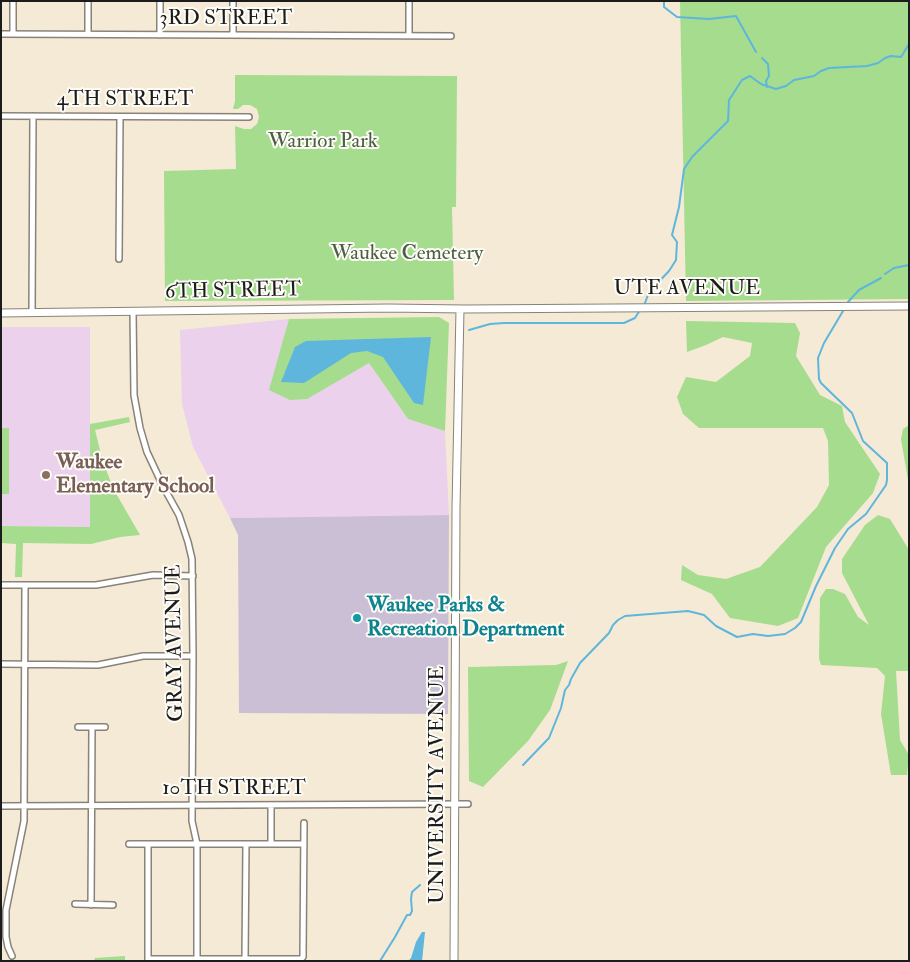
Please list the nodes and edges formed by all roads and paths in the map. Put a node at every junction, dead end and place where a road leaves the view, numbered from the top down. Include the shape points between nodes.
1 (13, 1) edge
2 (88, 1) edge
3 (160, 1) edge
4 (233, 1) edge
5 (409, 1) edge
6 (1, 34) edge
7 (13, 34) junction
8 (88, 34) junction
9 (160, 34) junction
10 (233, 35) junction
11 (408, 36) junction
12 (451, 36) dead end
13 (1, 116) edge
14 (33, 116) junction
15 (120, 117) junction
16 (249, 117) dead end
17 (119, 259) dead end
18 (909, 306) edge
19 (462, 309) junction
20 (133, 311) junction
21 (32, 312) junction
22 (1, 313) edge
23 (193, 576) junction
24 (1, 585) edge
25 (25, 585) junction
26 (193, 656) junction
27 (1, 664) edge
28 (24, 664) junction
29 (78, 726) dead end
30 (92, 727) junction
31 (105, 727) dead end
32 (455, 804) junction
33 (468, 804) dead end
34 (1, 806) edge
35 (25, 806) junction
36 (91, 806) junction
37 (193, 806) junction
38 (271, 806) junction
39 (304, 823) dead end
40 (129, 844) dead end
41 (148, 844) junction
42 (197, 844) junction
43 (246, 844) junction
44 (271, 844) junction
45 (304, 844) junction
46 (75, 904) dead end
47 (91, 904) junction
48 (113, 905) dead end
49 (12, 956) dead end
50 (197, 959) junction
51 (245, 959) junction
52 (148, 960) edge
53 (454, 961) edge

1 - 7 street
2 - 8 street
3 - 9 street
4 - 10 street
5 - 11 street
6 - 7 street, 3RD STREET
7 - 8 street, 3RD STREET
8 - 9 street, 3RD STREET
9 - 10 street, 3RD STREET
10 - 11 street, 3RD STREET
11 - 12 street, 3RD STREET
13 - 14 street, 4TH STREET
14 - 15 street, 4TH STREET
14 - 21 street
15 - 16 street, 4TH STREET
15 - 17 street
18 - 19 main road, UTE AVENUE
19 - 20 main road, 6TH STREET
19 - 32 main road, UNIVERSITY AVENUE via 456,508
20 - 21 main road, 6TH STREET
20 - 23 street, GRAY AVENUE via 134,395 140,428 147,452 179,515 188,542
21 - 22 main road, 6TH STREET
23 - 25 street via 153,575 96,585
23 - 26 street, GRAY AVENUE
24 - 25 street
25 - 28 street
26 - 28 street via 143,656 98,665
26 - 37 street, GRAY AVENUE
27 - 28 street
28 - 35 street
29 - 30 street
30 - 31 street
30 - 36 street
32 - 33 street, 10TH STREET
32 - 38 street, 10TH STREET
32 - 53 main road, UNIVERSITY AVENUE
34 - 35 street, 10TH STREET
35 - 36 street, 10TH STREET
35 - 49 street via 6,910 6,937
36 - 37 street, 10TH STREET
36 - 47 street
37 - 38 street, 10TH STREET
37 - 42 street, GRAY AVENUE
38 - 44 street
39 - 45 street
40 - 41 street
41 - 42 street
41 - 52 street
42 - 43 street
42 - 50 street, GRAY AVENUE
43 - 44 street
43 - 51 street
44 - 45 street
45 - 51 street via 303,957
46 - 47 street
47 - 48 street
50 - 51 street
50 - 52 street

